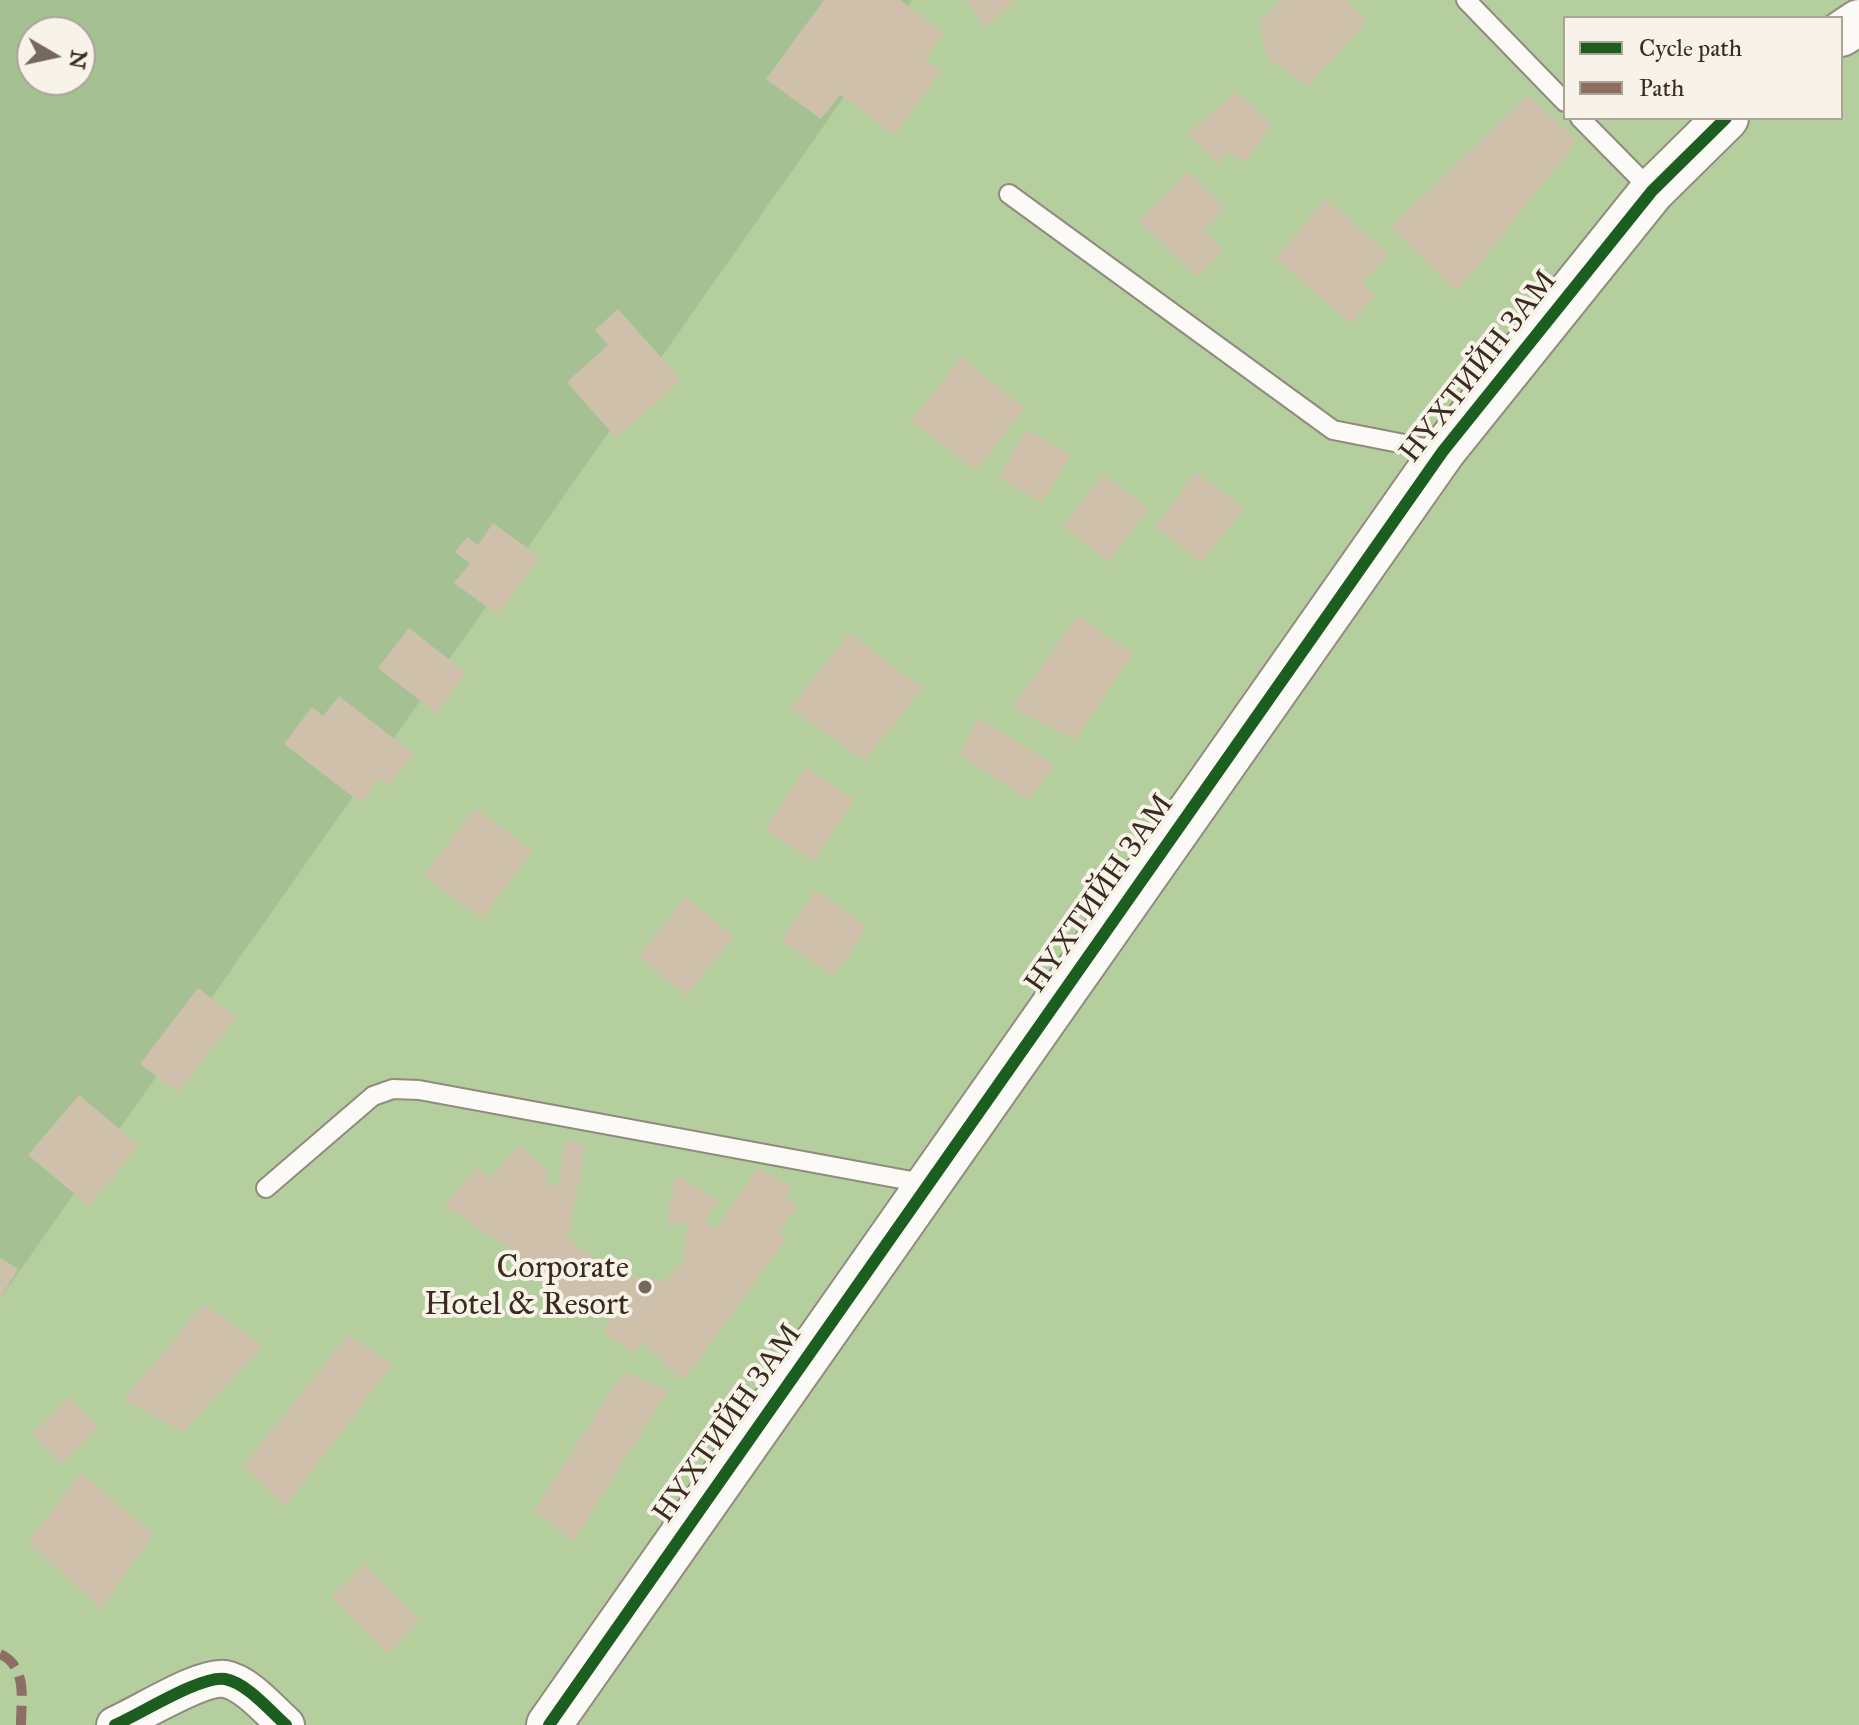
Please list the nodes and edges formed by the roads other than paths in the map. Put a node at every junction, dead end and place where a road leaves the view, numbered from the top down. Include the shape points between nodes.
1 (1466, 0) edge
2 (1563, 100) edge
3 (1582, 120) edge
4 (1724, 120) edge
5 (1652, 191) junction
6 (1009, 194) dead end
7 (1443, 451) junction
8 (928, 1184) junction
9 (266, 1188) dead end
10 (115, 1725) edge
11 (286, 1725) edge
12 (549, 1725) edge

1 - 2 lane
3 - 5 lane
4 - 5 street, НҮХТИЙН ЗАМ
5 - 7 street, НҮХТИЙН ЗАМ
6 - 7 lane via 1333,430
7 - 8 street, НҮХТИЙН ЗАМ
8 - 9 lane via 393,1089 373,1096
8 - 12 street, НҮХТИЙН ЗАМ
10 - 11 street via 205,1683 225,1679

